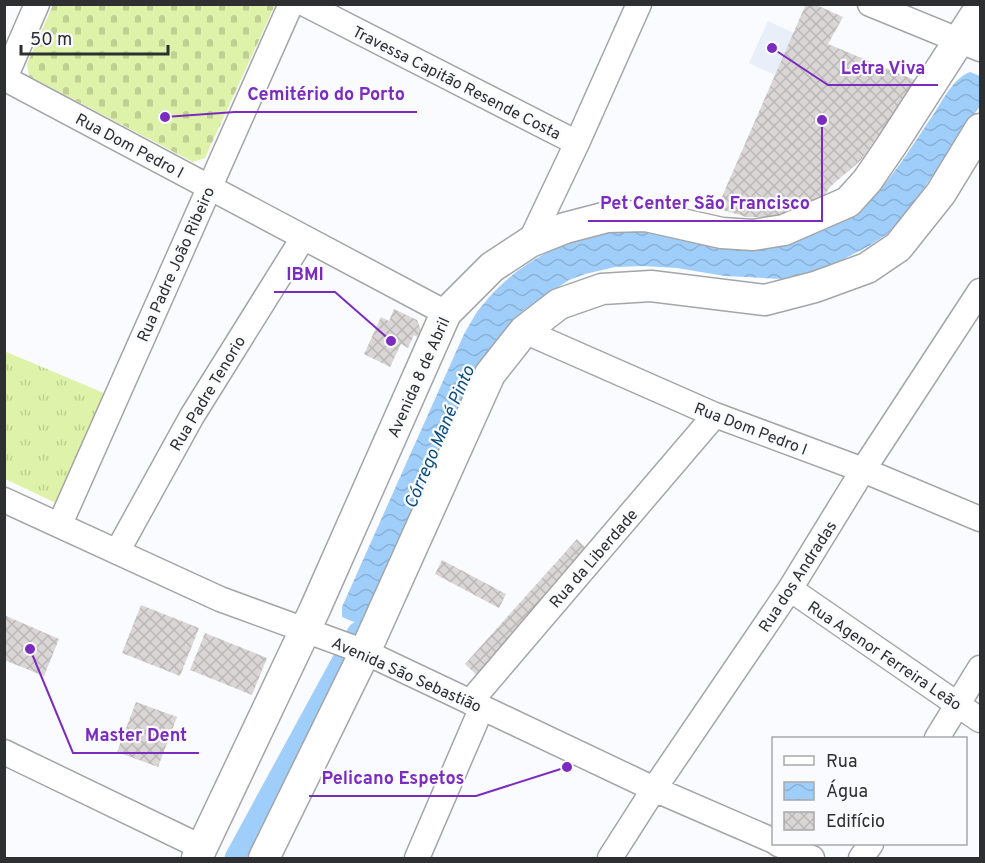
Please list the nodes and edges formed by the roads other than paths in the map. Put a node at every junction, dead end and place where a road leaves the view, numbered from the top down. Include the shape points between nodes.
1 (37, 4) edge
2 (291, 4) edge
3 (305, 4) edge
4 (639, 4) edge
5 (870, 4) edge
6 (981, 8) edge
7 (969, 43) edge
8 (5, 79) edge
9 (981, 129) edge
10 (577, 143) junction
11 (208, 187) junction
12 (303, 238) junction
13 (530, 242) junction
14 (981, 291) edge
15 (446, 313) junction
16 (524, 331) junction
17 (715, 415) junction
18 (863, 470) junction
19 (4, 500) edge
20 (981, 519) edge
21 (60, 524) junction
22 (117, 552) junction
23 (790, 590) junction
24 (307, 631) junction
25 (361, 650) junction
26 (981, 668) edge
27 (476, 704) junction
28 (958, 705) junction
29 (981, 720) edge
30 (938, 737) edge
31 (4, 752) edge
32 (654, 789) junction
33 (772, 841) edge
34 (783, 845) edge
35 (870, 845) edge
36 (200, 853) edge
37 (264, 858) edge
38 (417, 858) edge
39 (610, 858) edge
40 (812, 858) edge
41 (861, 858) edge

1 - 8 street
2 - 11 street, Rua Padre João Ribeiro
3 - 10 street, Travessa Capitão Resende Costa
4 - 10 street
5 - 7 street
6 - 7 main road, Avenida 8 de Abril
7 - 13 main road, Avenida 8 de Abril via 867,181 848,202 817,217 784,230 753,235 722,233 646,216 607,217
8 - 11 street, Rua Dom Pedro I
9 - 16 main road via 941,193 898,247 867,268 765,300 651,286 602,289 558,304
10 - 13 street
11 - 12 street, Rua Dom Pedro I
11 - 21 street, Rua Padre João Ribeiro
12 - 15 street, Rua Dom Pedro I
12 - 22 street, Rua Padre Tenorio via 192,416
13 - 15 main road, Avenida 8 de Abril via 492,267
14 - 18 street, Rua dos Andradas
15 - 24 main road, Avenida 8 de Abril
16 - 17 street, Rua Dom Pedro I
16 - 25 main road via 490,374
17 - 18 street, Rua Dom Pedro I
17 - 27 street, Rua da Liberdade
18 - 20 street, Rua Dom Pedro I
18 - 23 street, Rua dos Andradas
19 - 21 street, Avenida São Sebastião
21 - 22 street, Avenida São Sebastião
22 - 24 street, Avenida São Sebastião
23 - 28 street, Rua Agenor Ferreira Leão
23 - 32 street, Rua dos Andradas
24 - 25 street, Avenida São Sebastião
24 - 36 main road, Avenida 8 de Abril
25 - 27 street, Avenida São Sebastião
25 - 37 main road
26 - 28 street
27 - 32 street, Avenida São Sebastião
27 - 38 street, Rua da Liberdade
28 - 29 street, Rua Agenor Ferreira Leão
28 - 30 street
31 - 36 street
32 - 33 street, Avenida São Sebastião
32 - 39 street, Rua dos Andradas
34 - 40 street
35 - 41 street

